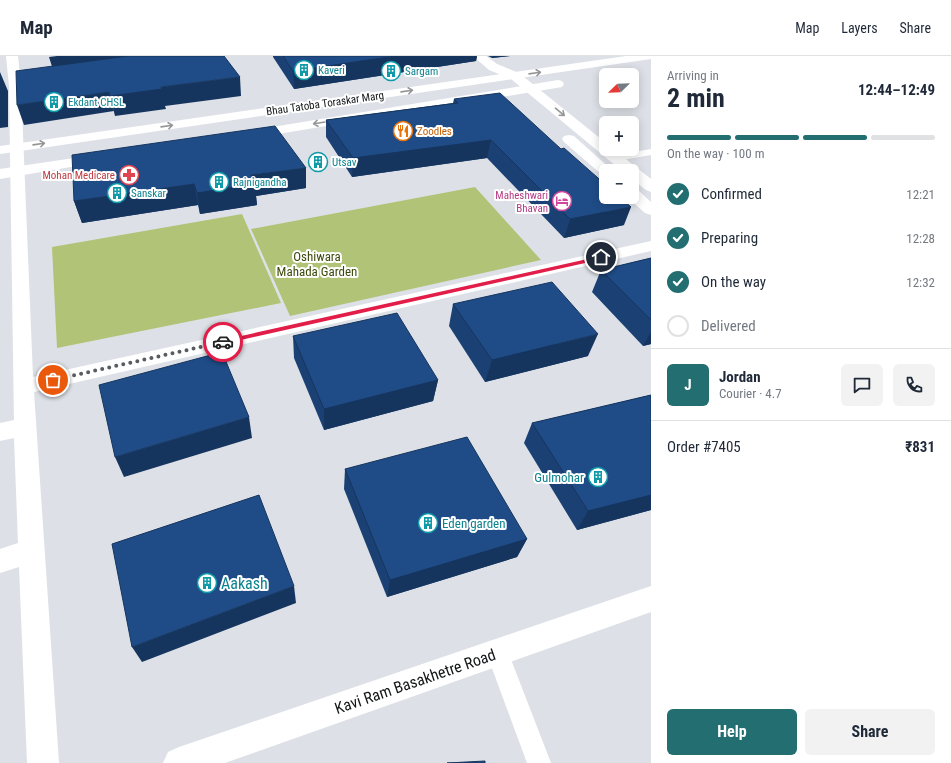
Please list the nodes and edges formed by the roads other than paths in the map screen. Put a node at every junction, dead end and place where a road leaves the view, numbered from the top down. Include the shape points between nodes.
1 (12, 56) edge
2 (479, 56) edge
3 (650, 56) edge
4 (496, 73) junction
5 (515, 76) junction
6 (569, 82) dead end
7 (531, 88) junction
8 (515, 92) junction
9 (532, 106) dead end
10 (560, 131) dead end
11 (234, 137) edge
12 (8, 149) edge
13 (651, 152) edge
14 (118, 155) edge
15 (616, 158) junction
16 (623, 164) edge
17 (599, 165) edge
18 (8, 173) edge
19 (639, 177) edge
20 (651, 187) edge
21 (639, 199) edge
22 (651, 210) edge
23 (651, 246) edge
24 (23, 387) junction
25 (24, 427) junction
26 (0, 432) edge
27 (31, 551) junction
28 (0, 560) edge
29 (651, 599) edge
30 (497, 652) junction
31 (43, 763) edge
32 (179, 763) edge
33 (539, 763) edge

1 - 12 street via 21,85
2 - 4 street
5 -> 3 street
4 - 5 street
4 - 8 street
12 -> 4 street, Bhau Tatoba Toraskar Marg
5 - 7 street
6 - 7 street, Bhau Tatoba Toraskar Marg
7 - 8 street, Bhau Tatoba Toraskar Marg
7 -> 15 street
8 - 9 street
8 -> 11 street, Bhau Tatoba Toraskar Marg
10 - 17 street
12 - 18 street
13 - 15 lane
14 - 18 street
15 - 16 street
18 - 24 street
19 - 20 street
21 - 22 street
23 - 24 street
24 - 25 street
25 - 26 street
25 - 27 street
27 - 28 street
27 - 31 street
29 - 30 street, Kavi Ram Basakhetre Road
30 - 32 street, Kavi Ram Basakhetre Road
30 - 33 lane

